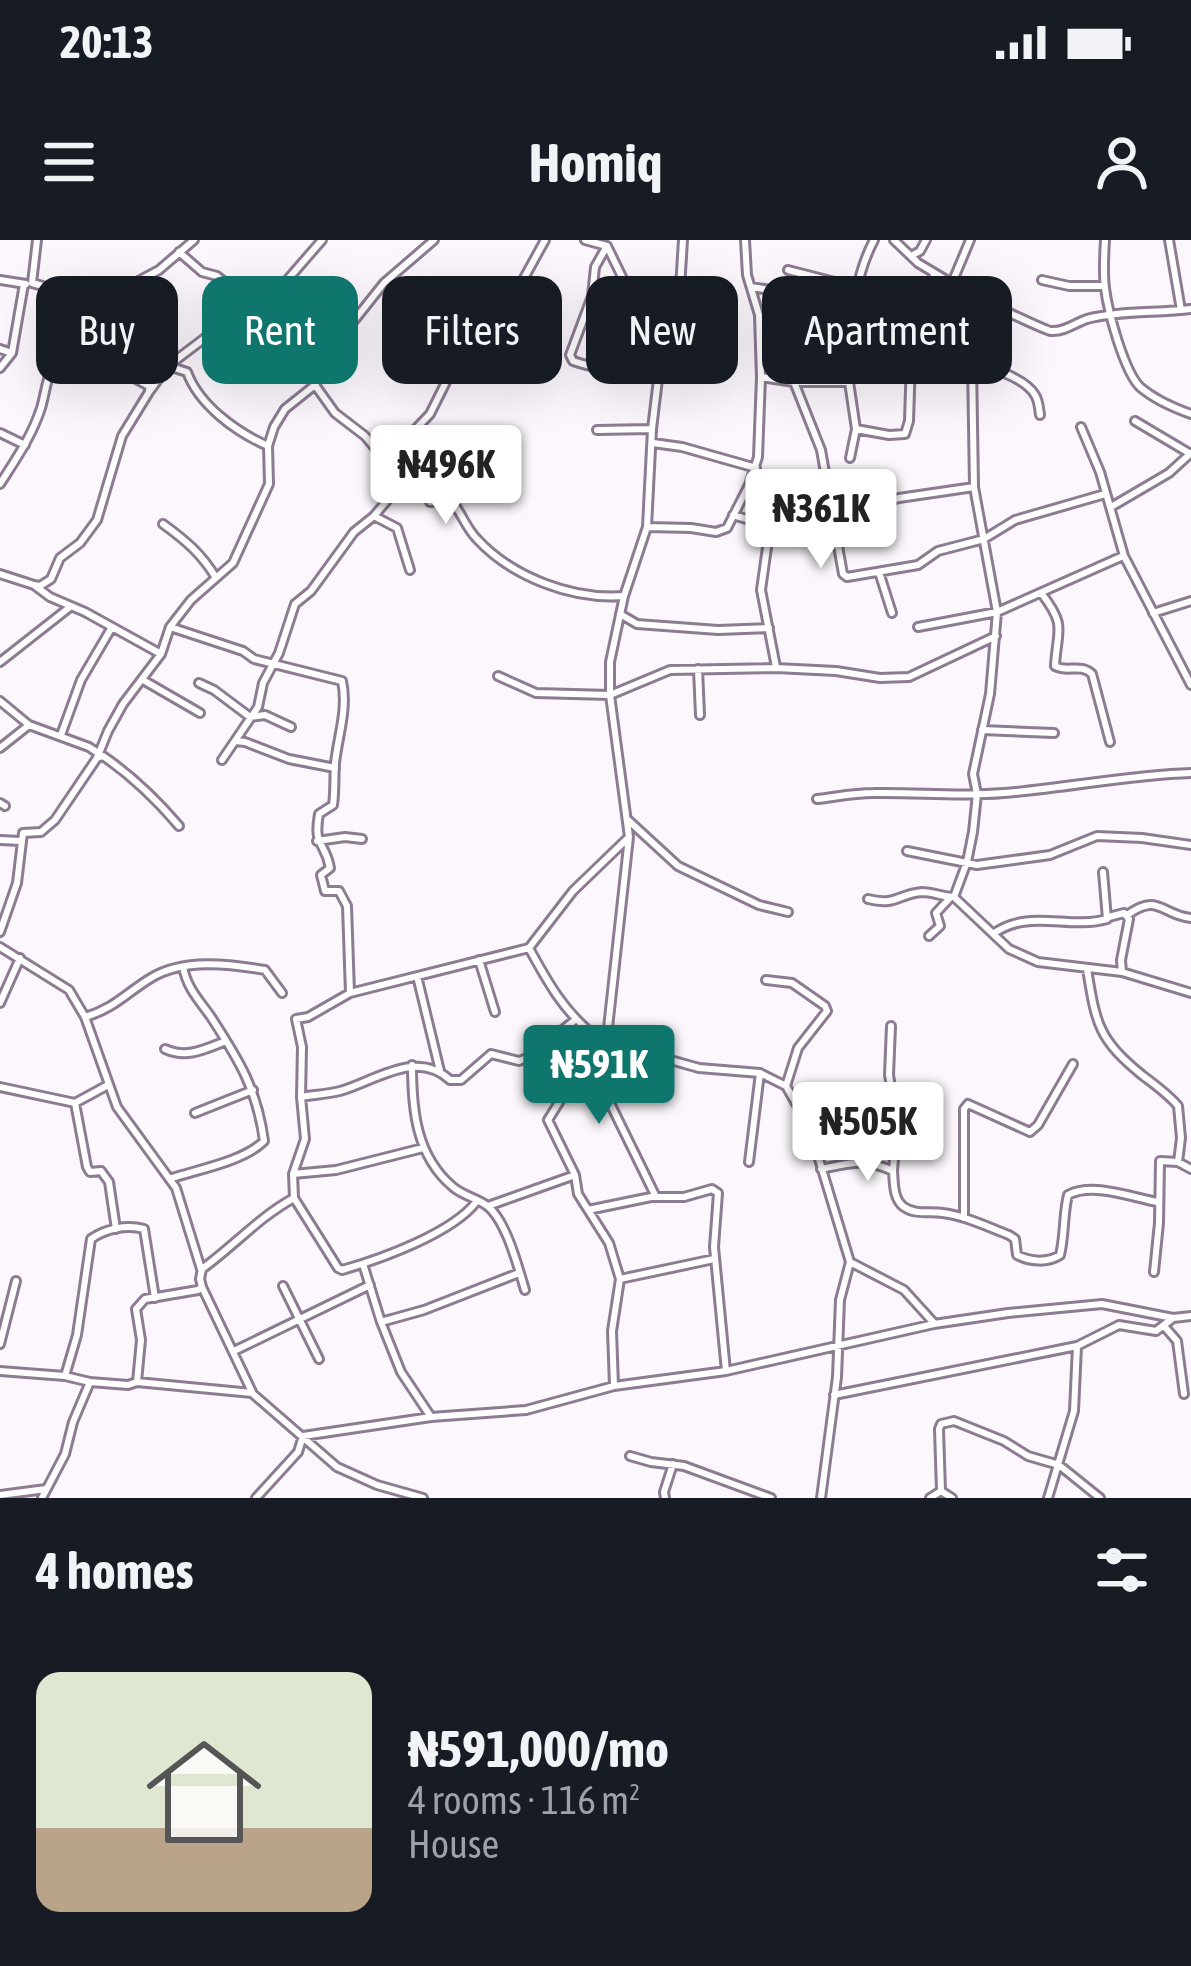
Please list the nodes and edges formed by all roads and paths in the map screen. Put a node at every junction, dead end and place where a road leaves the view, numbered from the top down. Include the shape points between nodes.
1 (37, 240) edge
2 (194, 240) edge
3 (322, 240) edge
4 (434, 240) edge
5 (544, 240) edge
6 (585, 240) edge
7 (683, 240) edge
8 (745, 240) edge
9 (874, 240) edge
10 (894, 240) edge
11 (926, 240) edge
12 (970, 240) edge
13 (1106, 240) edge
14 (1169, 240) edge
15 (607, 246) junction
16 (179, 252) junction
17 (911, 256) junction
18 (788, 270) dead end
19 (934, 274) joint
20 (147, 276) edge
21 (217, 276) edge
22 (290, 276) edge
23 (594, 276) edge
24 (620, 276) edge
25 (681, 276) edge
26 (812, 276) edge
27 (858, 276) edge
28 (938, 276) edge
29 (955, 276) edge
30 (0, 280) edge
31 (1042, 280) dead end
32 (28, 284) junction
33 (36, 286) edge
34 (1105, 286) junction
35 (751, 287) junction
36 (762, 287) edge
37 (1186, 310) edge
38 (586, 311) edge
39 (1012, 313) edge
40 (358, 316) edge
41 (1112, 317) junction
42 (202, 340) edge
43 (0, 350) edge
44 (12, 352) junction
45 (178, 358) edge
46 (586, 366) edge
47 (0, 368) edge
48 (178, 369) edge
49 (761, 377) joint
50 (1012, 378) edge
51 (46, 384) edge
52 (145, 384) edge
53 (154, 384) edge
54 (657, 384) edge
55 (795, 384) edge
56 (849, 384) edge
57 (910, 384) edge
58 (972, 384) edge
59 (315, 385) joint
60 (148, 392) junction
61 (1191, 414) edge
62 (1040, 416) dead end
63 (1136, 421) dead end
64 (1081, 427) dead end
65 (652, 429) junction
66 (856, 429) junction
67 (596, 430) dead end
68 (0, 433) edge
69 (653, 443) junction
70 (25, 445) junction
71 (268, 446) junction
72 (1189, 455) edge
73 (850, 458) dead end
74 (385, 460) junction
75 (1191, 466) edge
76 (756, 468) junction
77 (411, 472) junction
78 (0, 484) edge
79 (974, 487) junction
80 (1105, 494) junction
81 (1111, 507) junction
82 (374, 515) junction
83 (733, 515) junction
84 (833, 516) junction
85 (163, 524) dead end
86 (647, 527) junction
87 (984, 539) junction
88 (1124, 556) junction
89 (410, 570) dead end
90 (878, 572) junction
91 (0, 574) edge
92 (216, 578) junction
93 (34, 585) junction
94 (1042, 594) junction
95 (624, 596) junction
96 (1191, 601) edge
97 (70, 607) junction
98 (997, 612) junction
99 (892, 613) dead end
100 (1153, 613) junction
101 (620, 614) junction
102 (112, 627) junction
103 (170, 627) junction
104 (918, 627) dead end
105 (769, 628) junction
106 (995, 636) junction
107 (161, 655) junction
108 (0, 662) edge
109 (272, 664) junction
110 (776, 668) junction
111 (698, 669) junction
112 (498, 676) dead end
113 (143, 680) junction
114 (199, 682) dead end
115 (1191, 685) edge
116 (610, 695) junction
117 (0, 701) edge
118 (200, 713) dead end
119 (700, 716) dead end
120 (250, 718) junction
121 (29, 725) junction
122 (291, 727) dead end
123 (982, 730) junction
124 (1054, 733) dead end
125 (61, 735) junction
126 (232, 741) junction
127 (1110, 742) dead end
128 (0, 748) edge
129 (98, 758) junction
130 (222, 760) dead end
131 (334, 768) junction
132 (1191, 773) edge
133 (977, 794) junction
134 (817, 799) dead end
135 (626, 818) junction
136 (179, 826) dead end
137 (628, 837) junction
138 (362, 839) dead end
139 (0, 840) edge
140 (20, 841) junction
141 (317, 841) junction
142 (1191, 844) edge
143 (907, 851) dead end
144 (967, 862) junction
145 (1102, 872) dead end
146 (952, 898) junction
147 (868, 899) dead end
148 (788, 912) dead end
149 (1127, 915) junction
150 (1109, 917) junction
151 (1191, 918) edge
152 (0, 932) edge
153 (993, 934) junction
154 (929, 936) dead end
155 (0, 946) edge
156 (529, 948) junction
157 (20, 958) junction
158 (479, 960) junction
159 (183, 967) junction
160 (1088, 969) junction
161 (1122, 971) junction
162 (417, 976) junction
163 (766, 980) dead end
164 (282, 993) dead end
165 (350, 993) junction
166 (1191, 993) edge
167 (0, 1003) edge
168 (496, 1012) dead end
169 (85, 1017) junction
170 (575, 1020) junction
171 (891, 1026) dead end
172 (595, 1035) junction
173 (607, 1037) junction
174 (226, 1041) junction
175 (617, 1045) junction
176 (166, 1049) dead end
177 (1073, 1064) dead end
178 (412, 1065) junction
179 (440, 1071) junction
180 (760, 1073) junction
181 (108, 1085) junction
182 (786, 1086) junction
183 (0, 1087) edge
184 (253, 1090) junction
185 (301, 1097) junction
186 (75, 1103) junction
187 (195, 1113) dead end
188 (423, 1148) junction
189 (749, 1162) dead end
190 (1178, 1162) junction
191 (821, 1169) junction
192 (1191, 1169) edge
193 (893, 1171) junction
194 (293, 1174) junction
195 (574, 1175) junction
196 (172, 1178) junction
197 (656, 1197) junction
198 (294, 1198) junction
199 (477, 1202) junction
200 (1157, 1202) junction
201 (488, 1206) junction
202 (588, 1210) junction
203 (964, 1218) junction
204 (116, 1229) junction
205 (714, 1259) junction
206 (850, 1262) junction
207 (364, 1264) junction
208 (202, 1272) junction
209 (1154, 1272) dead end
210 (520, 1273) junction
211 (620, 1279) junction
212 (16, 1281) dead end
213 (370, 1285) junction
214 (283, 1286) dead end
215 (202, 1287) junction
216 (526, 1290) dead end
217 (155, 1298) junction
218 (1191, 1316) edge
219 (298, 1318) junction
220 (1173, 1318) junction
221 (381, 1322) junction
222 (934, 1324) junction
223 (1164, 1326) junction
224 (0, 1344) edge
225 (838, 1345) junction
226 (1077, 1346) junction
227 (234, 1351) junction
228 (319, 1359) dead end
229 (0, 1371) edge
230 (726, 1371) junction
231 (65, 1376) junction
232 (90, 1382) junction
233 (137, 1382) junction
234 (614, 1386) junction
235 (254, 1394) junction
236 (1184, 1394) dead end
237 (834, 1395) junction
238 (431, 1417) junction
239 (303, 1436) junction
240 (630, 1456) dead end
241 (673, 1464) junction
242 (1058, 1465) junction
243 (941, 1491) junction
244 (44, 1494) edge
245 (0, 1495) edge
246 (256, 1498) edge
247 (423, 1498) edge
248 (665, 1498) edge
249 (771, 1498) edge
250 (820, 1498) edge
251 (930, 1498) edge
252 (952, 1498) edge
253 (1048, 1498) edge
254 (1100, 1498) edge

1 - 32 street
2 - 16 street
3 - 22 street
4 - 40 street
5 - 74 street via 430,415
6 - 15 street
7 - 25 street
8 - 35 street
9 - 27 street
10 - 17 street
11 - 17 street
12 - 29 street
13 - 34 street
14 - 37 street
15 - 23 street
15 - 24 street
16 - 20 street
16 - 21 street
17 - 19 street
18 - 26 street
19 - 28 street
30 - 32 street
31 - 34 street
32 - 33 street
32 - 44 street
34 - 41 street
35 - 36 street
35 - 49 street
37 - 41 street
38 - 46 street via 569,355
39 - 41 street via 1047,332
41 - 61 street via 1138,385
42 - 45 street
43 - 44 street
44 - 47 street
48 - 71 street via 240,431
49 - 76 street
50 - 62 street via 1035,395
51 - 70 street
52 - 60 street
53 - 60 street
54 - 65 street
55 - 84 street via 821,450
56 - 66 street
57 - 66 street via 905,434
58 - 79 street
59 - 71 street via 285,409
59 - 74 street
60 - 93 street via 122,436 97,520 60,558 51,580
63 - 72 street
64 - 80 street
65 - 67 street
65 - 69 street
66 - 73 street
68 - 70 street
69 - 76 street
69 - 86 street
70 - 78 street
71 - 92 street via 269,484 242,549
72 - 75 street
72 - 81 street
74 - 77 street via 394,454
76 - 83 street
77 - 82 street
77 - 95 street via 436,488 430,502 451,500 472,535 524,576
79 - 84 street
79 - 87 street
80 - 81 street
80 - 87 street via 1015,520
81 - 88 street
82 - 89 street via 397,528
82 - 109 street via 295,604
83 - 86 street via 723,532
83 - 105 street via 770,526 761,590
84 - 90 street via 844,577
85 - 92 street
86 - 95 street
87 - 90 street via 948,547 918,566
87 - 98 street
88 - 94 street
88 - 100 street
90 - 99 street
91 - 93 street
92 - 103 street
93 - 97 street
94 - 98 street
94 - 127 street via 1060,624 1055,666 1092,674
95 - 101 street
96 - 100 street
97 - 102 street
97 - 108 street
98 - 104 street
98 - 106 street
100 - 115 street
101 - 105 street via 637,624
101 - 116 street
102 - 107 street
102 - 125 street
103 - 107 street
103 - 109 street
105 - 110 street
106 - 110 street via 909,677
106 - 123 street
107 - 113 street
109 - 120 street
109 - 131 street via 342,681
110 - 111 street
111 - 116 street via 670,670
111 - 119 street
112 - 116 street via 536,693
113 - 118 street
113 - 129 street
114 - 120 street
116 - 135 street
117 - 121 street
120 - 122 street via 265,715
120 - 126 street
121 - 125 street
121 - 128 street
123 - 124 street
123 - 133 street
125 - 129 street
126 - 130 street
126 - 131 street
129 - 136 street via 120,767
129 - 140 street via 55,820
131 - 141 street via 333,805 319,814
132 - 133 street
133 - 134 street
133 - 144 street
135 - 137 street
135 - 148 street via 678,866
137 - 156 street
137 - 173 street
138 - 141 street
139 - 140 street
140 - 152 street
141 - 165 street via 330,868 321,875 326,891 339,891 347,906
142 - 144 street via 1097,836 1050,855
143 - 144 street
144 - 146 street
145 - 150 street
146 - 147 street via 928,892
146 - 153 street
146 - 154 street
149 - 150 street
149 - 151 street via 1156,904
149 - 161 street
150 - 153 street via 1031,920
153 - 160 street via 1038,962
155 - 157 street
156 - 158 street
156 - 170 street
157 - 167 street
157 - 169 street via 69,990
158 - 162 street
158 - 168 street
159 - 164 street via 266,970
159 - 169 street
159 - 174 street
160 - 161 street
160 - 190 street via 1105,1039 1178,1106
161 - 166 street
162 - 165 street
162 - 179 street
163 - 182 street via 792,983 825,1006
165 - 185 street via 296,1018
169 - 181 street
170 - 172 street
170 - 179 street via 527,1058 491,1054 461,1080
171 - 193 street
172 - 173 street
172 - 195 street via 548,1120
173 - 175 street
174 - 176 street via 191,1054
174 - 184 street
175 - 180 street via 699,1069
175 - 197 street via 608,1099
177 - 203 street via 1030,1132 968,1104 964,1109
178 - 179 street
178 - 185 street
178 - 188 street
180 - 182 street
180 - 189 street
181 - 186 street
181 - 196 street
182 - 191 street
183 - 186 street
184 - 187 street
184 - 196 street via 263,1144
185 - 194 street via 305,1139
186 - 204 street via 87,1167 108,1178
188 - 194 street
188 - 199 street via 452,1186
190 - 192 street
190 - 200 street via 1160,1161
191 - 193 street via 861,1160
191 - 206 street
193 - 203 street via 904,1207
194 - 198 street
195 - 201 street
195 - 202 street
196 - 208 street
197 - 202 street
197 - 205 street via 718,1193
198 - 207 street via 338,1268
198 - 208 street
199 - 201 street
199 - 207 street via 458,1222
200 - 203 street via 1076,1190 1052,1260 1017,1256 1015,1239
200 - 209 street
201 - 210 street
202 - 211 street
204 - 217 street via 146,1232
204 - 231 street via 91,1240
205 - 211 street
205 - 230 street
206 - 222 street via 904,1290
206 - 225 street
207 - 213 street
208 - 215 street
210 - 216 street
210 - 221 street
211 - 234 street
212 - 224 street
213 - 219 street
213 - 221 street
214 - 219 street
215 - 217 street
215 - 227 street
217 - 233 street via 136,1309
218 - 220 street
219 - 227 street
219 - 228 street
220 - 222 street via 1102,1304
220 - 223 street
221 - 238 street
222 - 225 street
223 - 226 street via 1151,1332 1119,1325
223 - 236 street via 1178,1341
225 - 230 street
225 - 237 street
226 - 237 street
226 - 242 street via 1074,1411
227 - 235 street
229 - 231 street
230 - 234 street
231 - 232 street
232 - 233 street
232 - 244 street
233 - 235 street
234 - 238 street via 526,1410
235 - 239 street
237 - 250 street
238 - 239 street
239 - 246 street
239 - 247 street via 337,1467
240 - 241 street
241 - 248 street
241 - 249 street
242 - 243 street via 947,1421 939,1429
242 - 253 street
242 - 254 street
243 - 251 street
243 - 252 street
244 - 245 street

